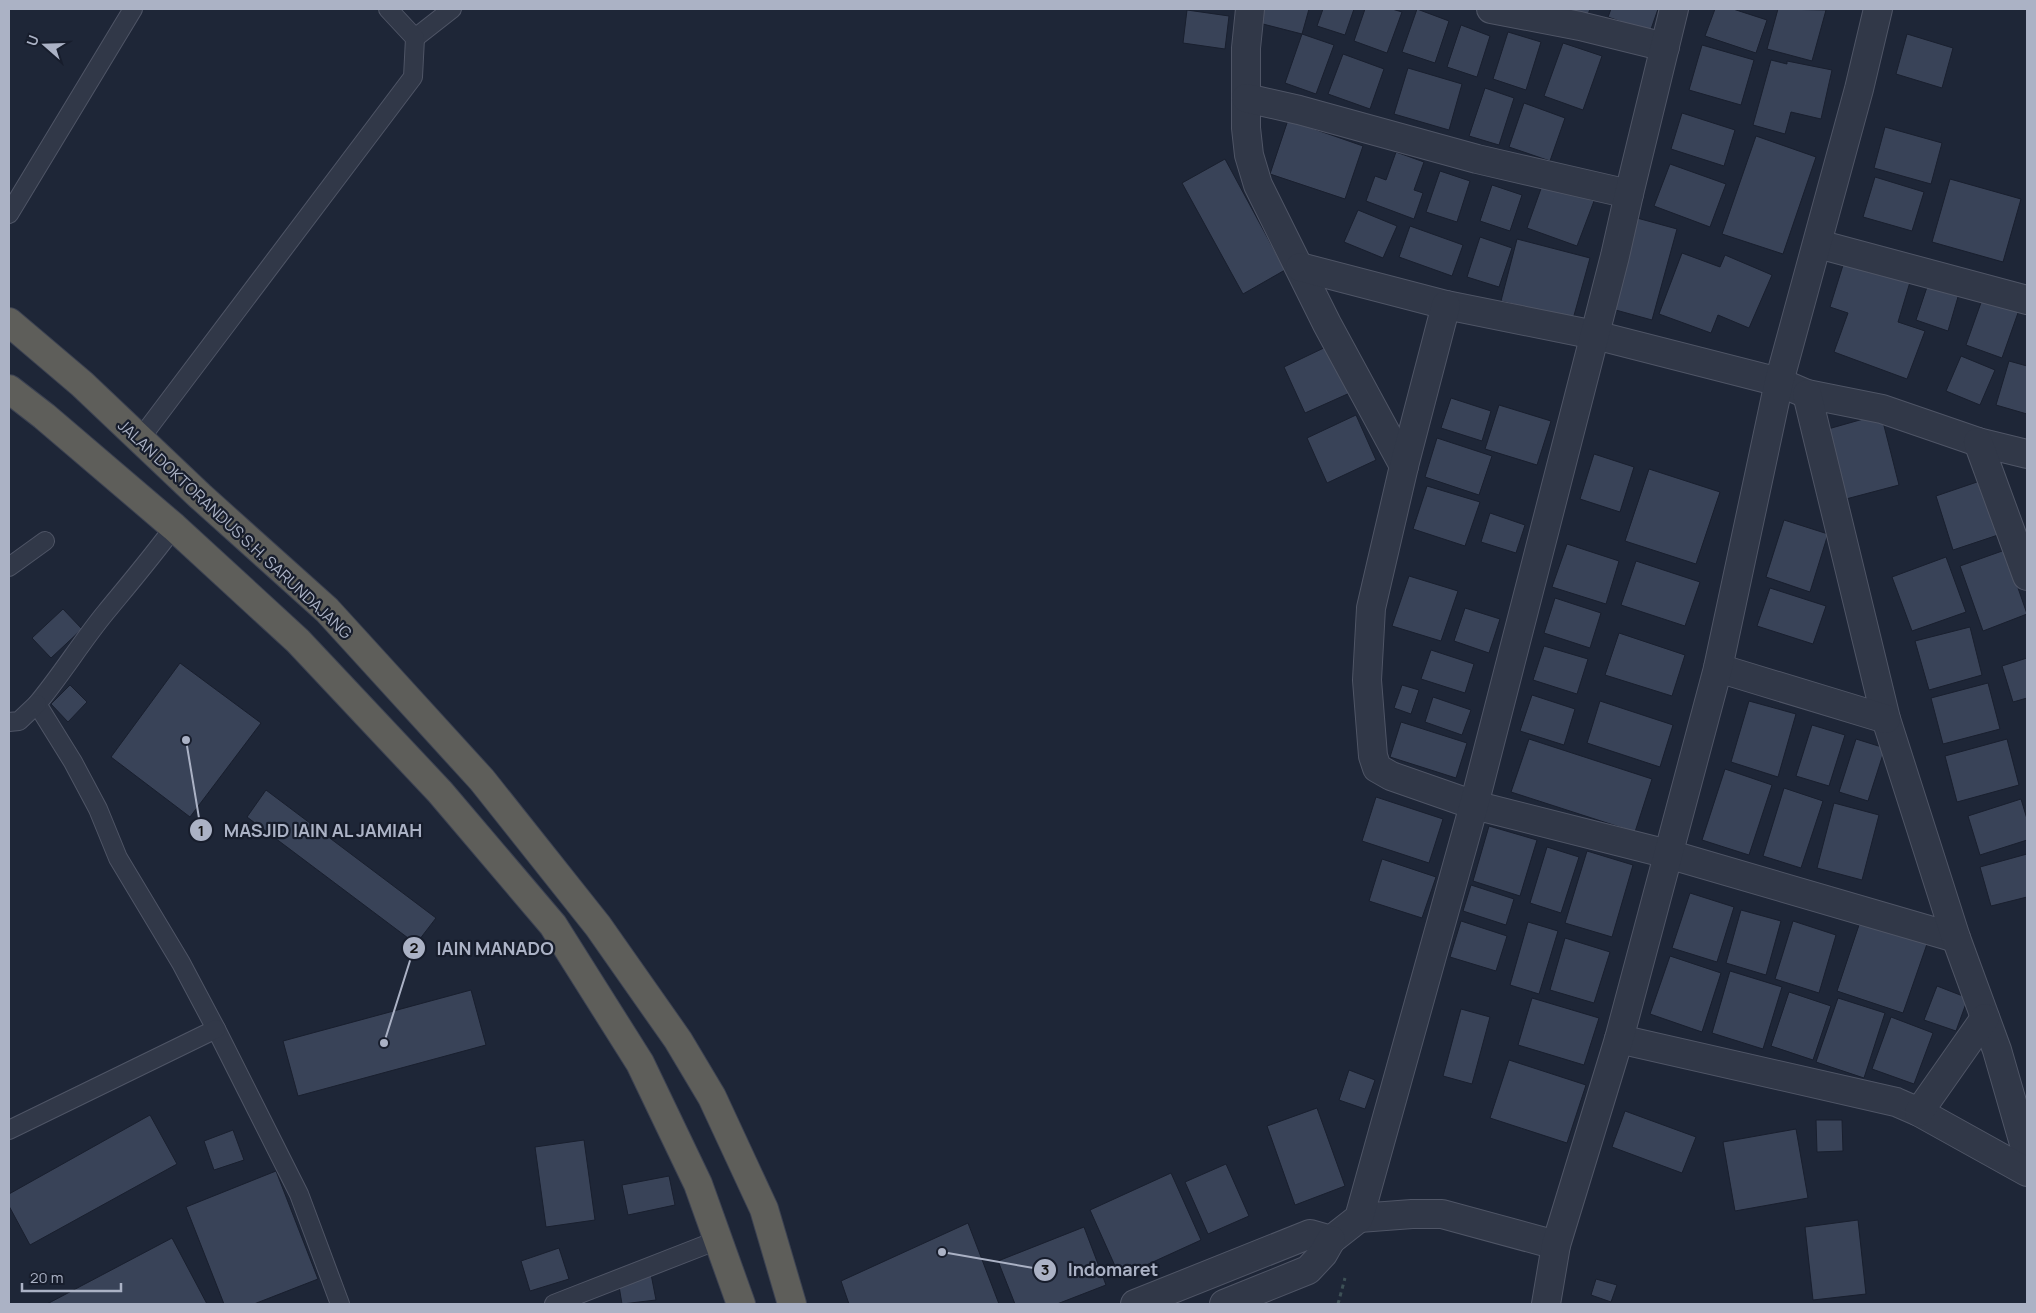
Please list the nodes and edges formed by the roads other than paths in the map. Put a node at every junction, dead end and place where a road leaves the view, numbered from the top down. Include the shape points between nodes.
1 (133, 9) edge
2 (388, 9) edge
3 (452, 9) edge
4 (1250, 9) edge
5 (1490, 9) edge
6 (1674, 9) edge
7 (1878, 9) edge
8 (415, 38) junction
9 (1665, 47) junction
10 (1246, 98) junction
11 (1629, 194) junction
12 (9, 214) edge
13 (1818, 244) junction
14 (1300, 267) junction
15 (2027, 300) edge
16 (1446, 304) junction
17 (9, 322) edge
18 (1595, 335) junction
19 (1779, 382) junction
20 (9, 389) edge
21 (1807, 394) junction
22 (140, 439) junction
23 (1978, 442) junction
24 (2027, 454) edge
25 (1404, 466) junction
26 (174, 527) junction
27 (46, 541) dead end
28 (9, 567) edge
29 (2027, 576) edge
30 (1718, 668) junction
31 (37, 704) junction
32 (1886, 719) junction
33 (9, 722) edge
34 (1474, 805) junction
35 (1668, 854) junction
36 (1956, 938) junction
37 (1985, 1018) junction
38 (216, 1028) junction
39 (1620, 1039) junction
40 (1919, 1112) junction
41 (9, 1130) edge
42 (2027, 1154) edge
43 (2027, 1172) edge
44 (1359, 1218) junction
45 (718, 1240) junction
46 (1331, 1240) junction
47 (1556, 1245) junction
48 (340, 1304) edge
49 (554, 1304) edge
50 (741, 1304) edge
51 (792, 1304) edge
52 (1135, 1304) edge
53 (1224, 1304) edge
54 (1546, 1304) edge

1 - 12 lane
2 - 8 lane
3 - 8 lane
4 - 10 street
5 - 9 street
6 - 9 street
7 - 13 street
8 - 22 lane via 413,77
9 - 11 street
10 - 11 street via 1477,159
10 - 14 street via 1249,155 1258,185
11 - 18 street
13 - 15 street
13 - 19 street
14 - 16 street
14 - 25 street
16 - 18 street
16 - 25 street
17 - 22 highway, JALAN DOKTORANDUS S.H. SARUNDAJANG
18 - 19 street
18 - 34 street
19 - 21 street
19 - 30 street
20 - 26 highway
21 - 23 street via 1882,409
21 - 32 street
22 - 51 highway, JALAN DOKTORANDUS S.H. SARUNDAJANG via 327,610 482,780 598,926 678,1040 712,1097 764,1209
23 - 24 street
23 - 29 street
25 - 34 street via 1371,608 1367,680 1373,756 1377,768 1391,776
26 - 31 lane
26 - 45 highway via 298,641 440,792 553,925 640,1063 698,1184
27 - 28 lane
30 - 32 street
30 - 35 street
31 - 33 lane via 19,721
31 - 38 lane via 98,809 118,858
32 - 36 street
34 - 35 street
34 - 44 street
35 - 36 street
35 - 39 street
36 - 37 street
37 - 40 street
37 - 42 street
38 - 41 lane
38 - 48 lane via 299,1194
39 - 40 street via 1896,1102
39 - 47 street
40 - 43 street
44 - 46 street
44 - 47 street via 1442,1214
45 - 49 lane
45 - 50 highway
46 - 52 street via 1310,1234
46 - 53 street via 1308,1270
47 - 54 street

